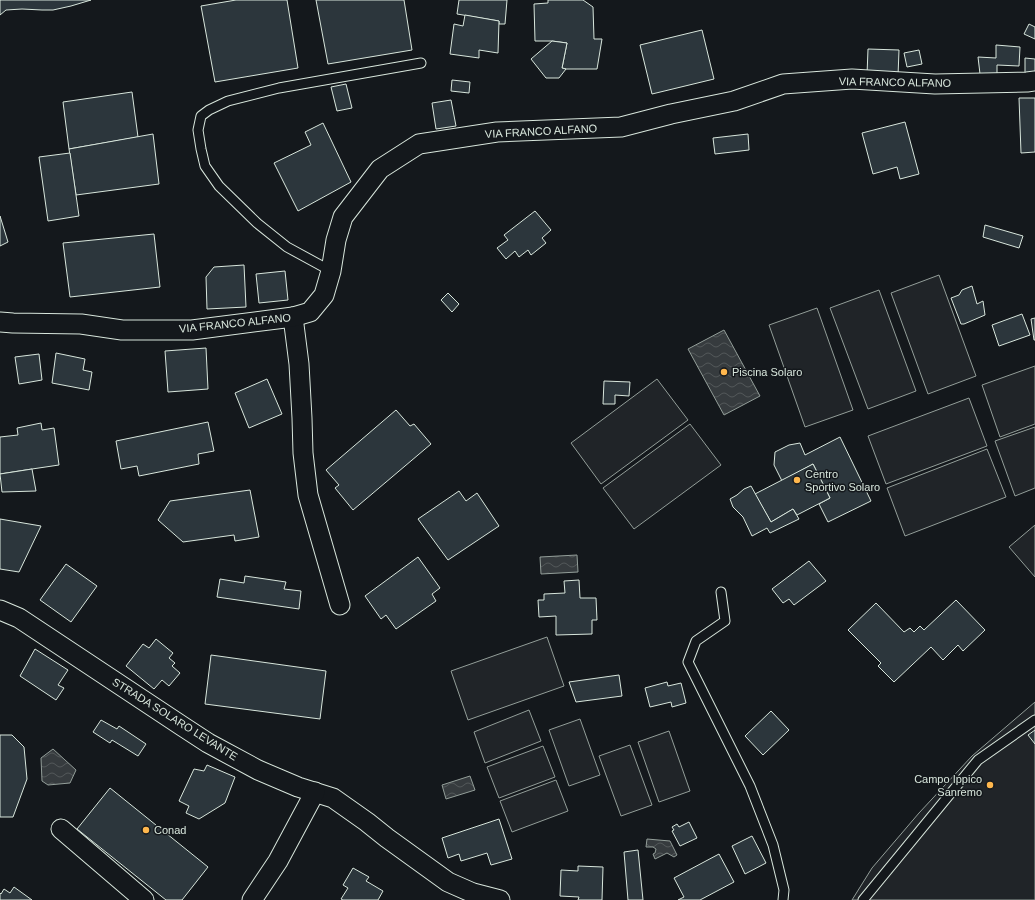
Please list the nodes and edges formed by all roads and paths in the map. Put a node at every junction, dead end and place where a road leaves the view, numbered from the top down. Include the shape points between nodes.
1 (420, 63) dead end
2 (1035, 81) edge
3 (331, 271) junction
4 (293, 317) junction
5 (0, 322) edge
6 (721, 592) dead end
7 (340, 605) dead end
8 (0, 610) edge
9 (1035, 720) edge
10 (315, 792) junction
11 (61, 829) dead end
12 (144, 900) edge
13 (252, 900) edge
14 (500, 900) edge
15 (783, 900) edge
16 (863, 900) edge

1 - 3 lane via 279,88 228,101 201,116 198,130 205,166 219,186 257,224 287,247
2 - 3 street, VIA FRANCO ALFANO via 935,84 852,79 783,84 734,101 620,127 497,132 419,144 380,169 343,217
3 - 4 street, VIA FRANCO ALFANO via 320,301 310,312
4 - 5 street, VIA FRANCO ALFANO via 192,330 122,330 81,324
4 - 7 street via 299,364 303,453 308,495
6 - 15 lane via 725,621 696,641 688,662 750,786 773,845 784,890
8 - 10 street, STRADA SOLARO LEVANTE via 19,618 208,743 258,770
9 - 16 lane via 978,760
10 - 13 street via 278,860
10 - 14 street, STRADA SOLARO LEVANTE via 333,798 448,882
11 - 12 street

